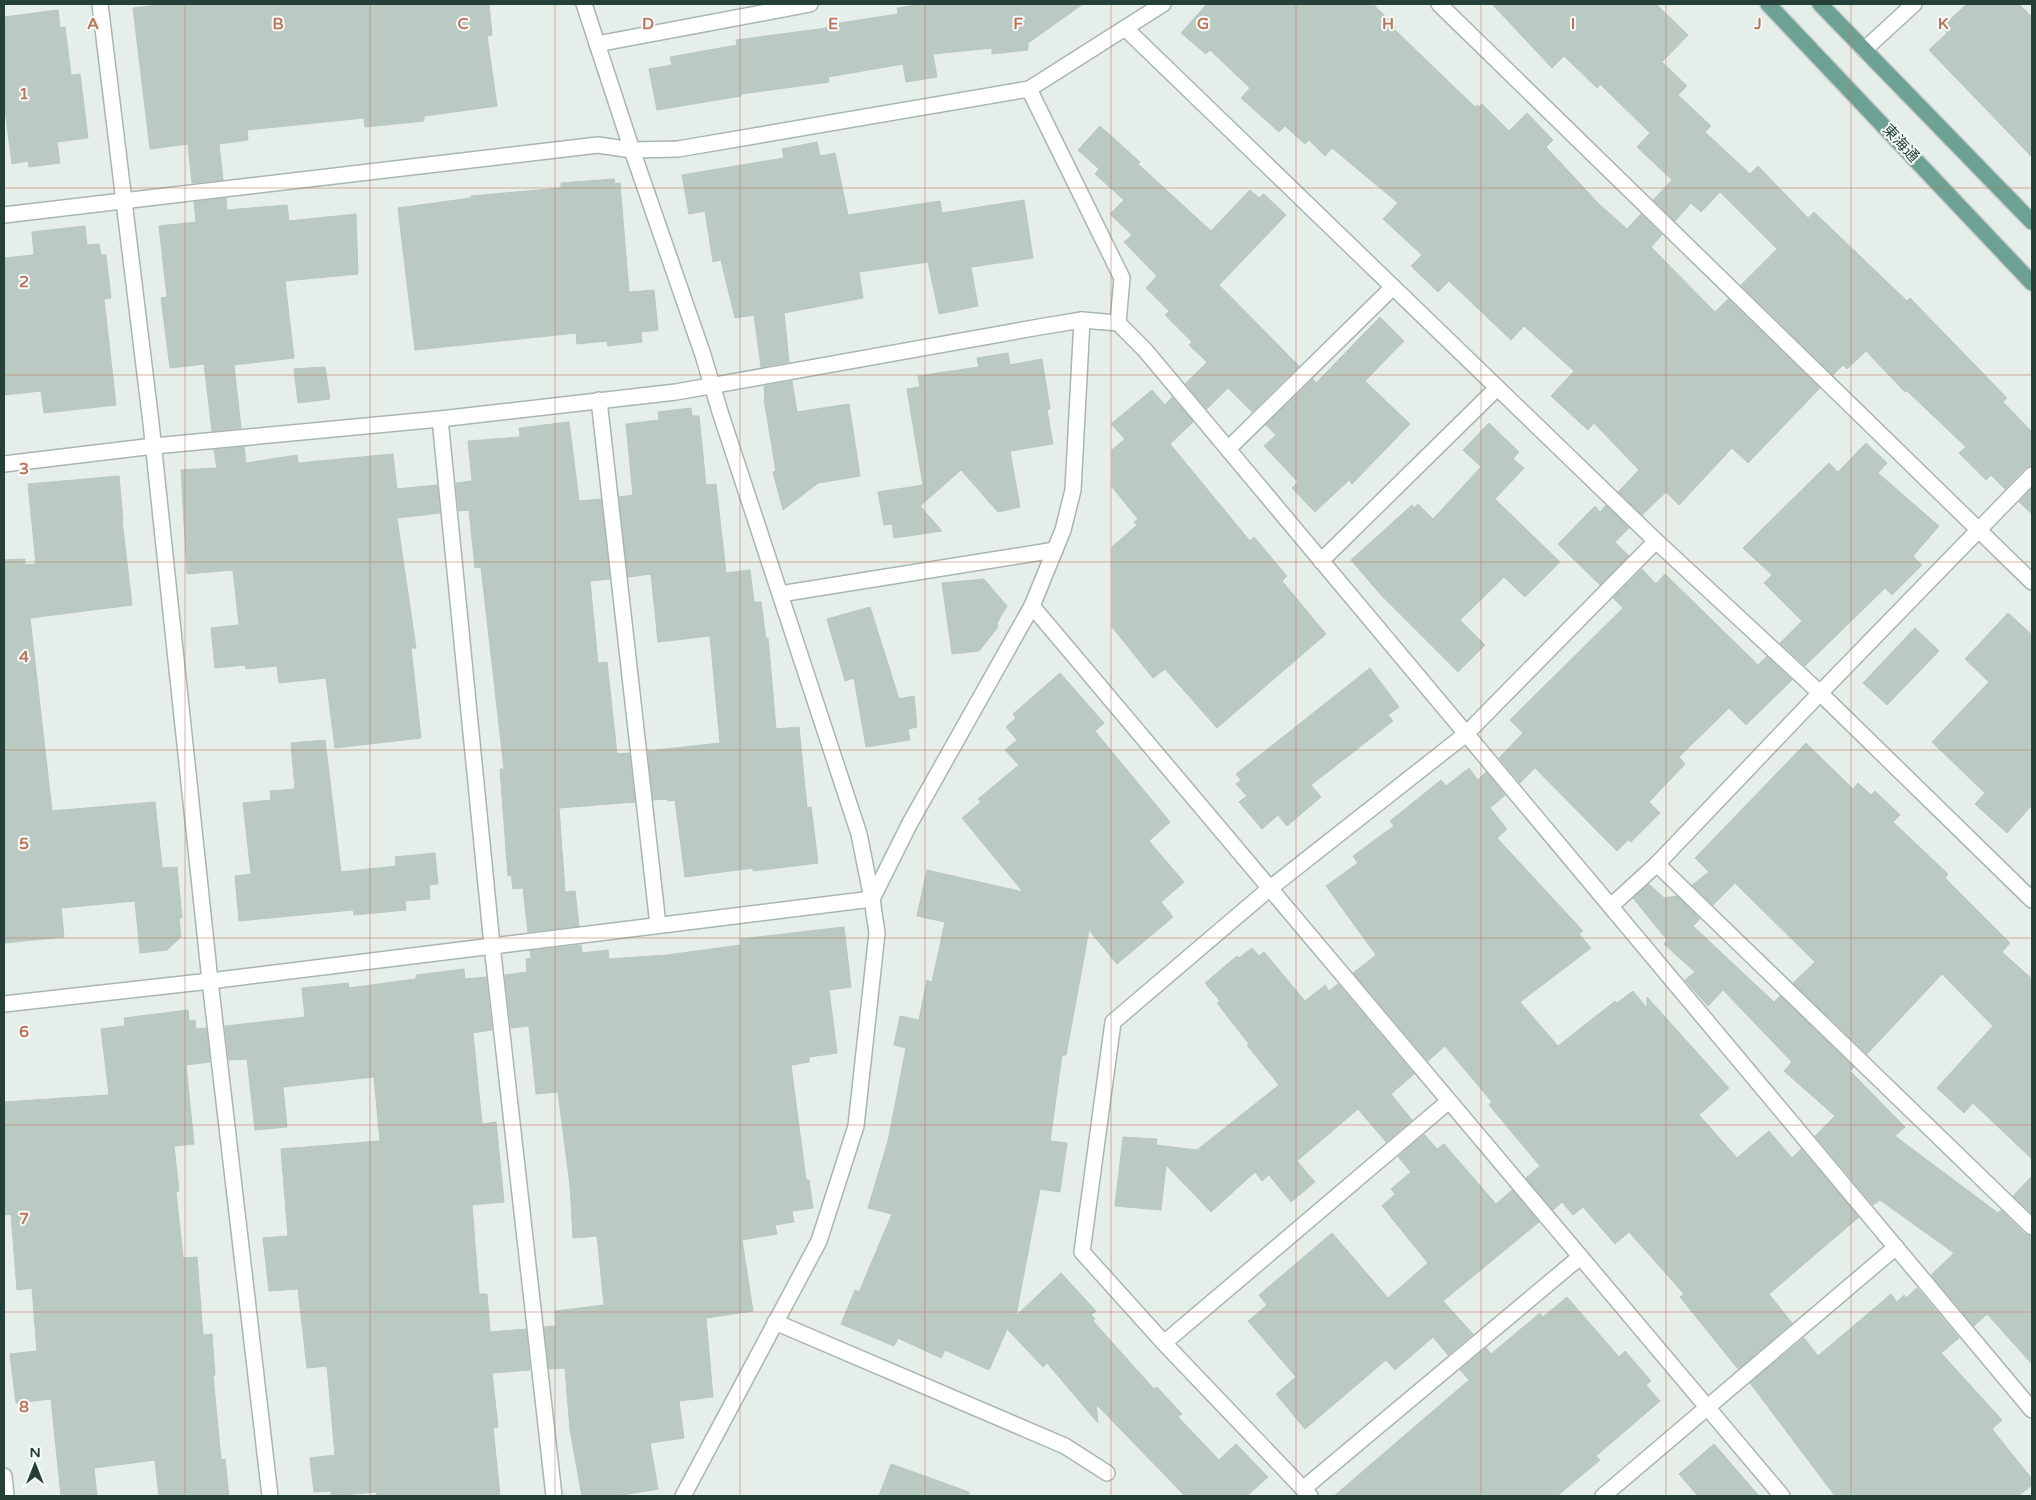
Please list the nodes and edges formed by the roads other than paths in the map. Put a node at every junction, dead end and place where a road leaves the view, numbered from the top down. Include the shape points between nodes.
1 (100, 4) edge
2 (584, 4) edge
3 (810, 4) edge
4 (1163, 4) edge
5 (1439, 4) edge
6 (1768, 4) edge
7 (1820, 4) edge
8 (1914, 4) edge
9 (1126, 29) junction
10 (597, 44) junction
11 (1864, 50) junction
12 (1029, 89) junction
13 (632, 150) junction
14 (124, 201) junction
15 (4, 215) edge
16 (2032, 222) edge
17 (2032, 283) edge
18 (1393, 287) junction
19 (1082, 320) junction
20 (1118, 323) junction
21 (712, 386) junction
22 (1497, 388) junction
23 (600, 400) junction
24 (440, 419) junction
25 (154, 446) junction
26 (1228, 449) junction
27 (4, 464) edge
28 (2032, 476) edge
29 (1979, 530) junction
30 (1656, 541) junction
31 (1055, 550) junction
32 (1321, 561) junction
33 (2032, 582) edge
34 (780, 594) junction
35 (1032, 606) junction
36 (1820, 693) junction
37 (1466, 734) junction
38 (1657, 864) junction
39 (1269, 889) junction
40 (872, 899) junction
41 (2032, 900) edge
42 (1611, 906) junction
43 (658, 925) junction
44 (492, 945) junction
45 (210, 981) junction
46 (4, 1004) edge
47 (1449, 1101) junction
48 (2032, 1227) edge
49 (1896, 1248) junction
50 (1580, 1257) junction
51 (775, 1322) junction
52 (1164, 1343) junction
53 (1707, 1408) junction
54 (2032, 1410) edge
55 (1107, 1473) dead end
56 (4, 1476) edge
57 (1307, 1492) edge
58 (6, 1496) edge
59 (270, 1496) edge
60 (554, 1496) edge
61 (683, 1496) edge
62 (1603, 1496) edge
63 (1782, 1496) edge

1 - 14 street
2 - 10 street
3 - 10 street
4 - 9 street
5 - 29 street
6 - 17 main road, 東海通
7 - 11 main road
8 - 11 street
9 - 12 street
9 - 18 street
10 - 13 street
11 - 16 main road
12 - 13 street via 678,149
12 - 20 street via 1122,278
13 - 14 street via 598,145
13 - 21 street
14 - 15 street
14 - 25 street
18 - 22 street
18 - 26 street
19 - 20 street
19 - 21 street
19 - 31 street via 1073,490
20 - 26 street via 1146,350
21 - 23 street
21 - 34 street
22 - 30 street
22 - 32 street
23 - 24 street
23 - 43 street
24 - 25 street
24 - 44 street
25 - 27 street
25 - 45 street
26 - 32 street
28 - 29 street
29 - 33 street
29 - 36 street
30 - 36 street
30 - 37 street
31 - 34 street
31 - 35 street
32 - 37 street
34 - 40 street via 859,834
35 - 39 street
35 - 40 street via 915,815
36 - 38 street
36 - 41 street
37 - 39 street
37 - 42 street
38 - 42 street
38 - 48 street
39 - 47 street
39 - 52 street via 1113,1022 1082,1252
40 - 43 street
40 - 51 street via 876,933 856,1126 819,1241
42 - 49 street
43 - 44 street
44 - 45 street
44 - 60 street
45 - 46 street
45 - 59 street
47 - 50 street
47 - 52 street
49 - 53 street
49 - 54 street
50 - 53 street
50 - 57 street
51 - 55 street via 1065,1446
51 - 61 street
52 - 57 street
53 - 62 street
53 - 63 street
56 - 58 street

